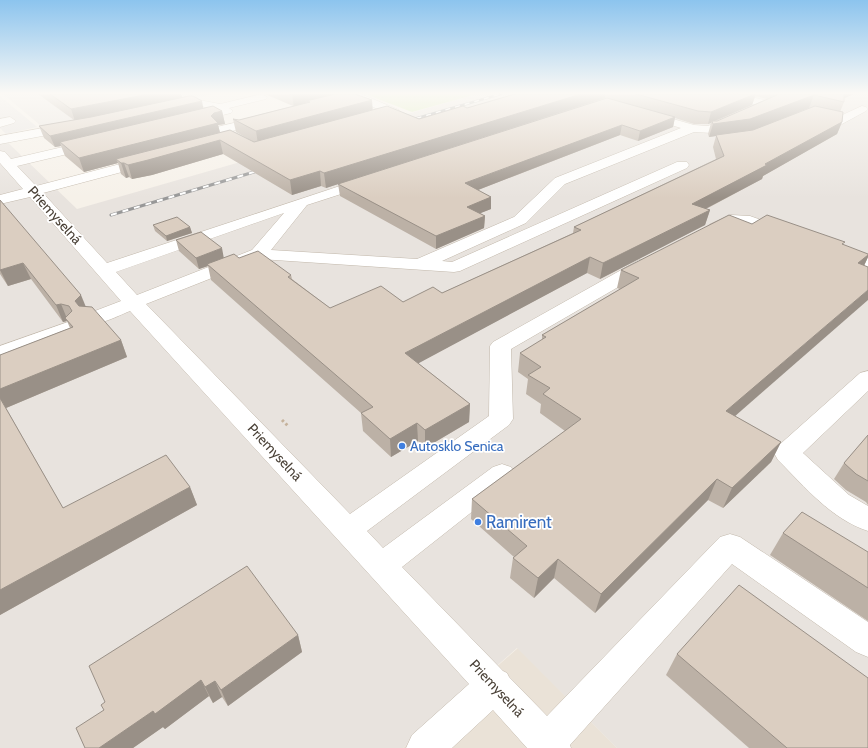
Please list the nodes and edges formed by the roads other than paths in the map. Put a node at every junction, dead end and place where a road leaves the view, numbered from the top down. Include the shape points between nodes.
1 (60, 129) edge
2 (225, 129) edge
3 (676, 129) edge
4 (711, 129) edge
5 (690, 135) junction
6 (235, 138) junction
7 (0, 140) edge
8 (104, 141) edge
9 (220, 142) edge
10 (249, 146) edge
11 (160, 157) edge
12 (4, 159) edge
13 (682, 165) dead end
14 (377, 178) edge
15 (33, 191) junction
16 (0, 200) edge
17 (302, 202) junction
18 (696, 238) edge
19 (801, 239) edge
20 (258, 254) junction
21 (660, 256) edge
22 (421, 264) junction
23 (104, 270) junction
24 (133, 302) junction
25 (94, 318) edge
26 (68, 328) edge
27 (0, 353) edge
28 (868, 378) edge
29 (502, 474) dead end
30 (868, 520) edge
31 (348, 530) junction
32 (382, 566) junction
33 (868, 642) edge
34 (495, 685) junction
35 (550, 745) edge
36 (425, 748) edge

1 - 7 street
2 - 6 street via 221,130
3 - 5 street
4 - 5 street
5 - 22 street via 670,137 560,181 520,220
6 - 9 street
6 - 10 street
8 - 12 street
11 - 15 street
12 - 15 street, Priemyselná
13 - 22 street via 454,267
14 - 17 street
15 - 16 street
15 - 23 street, Priemyselná
17 - 20 street
17 - 23 street
18 - 19 street via 731,220 750,221
20 - 22 street
20 - 24 street
21 - 31 street via 500,346 501,419
23 - 24 street, Priemyselná
24 - 25 street
24 - 31 street, Priemyselná
26 - 27 street
28 - 30 street via 787,453 838,503
29 - 32 street
31 - 32 street, Priemyselná
32 - 34 street, Priemyselná
33 - 35 street via 730,546
34 - 35 street, Priemyselná
34 - 36 street

